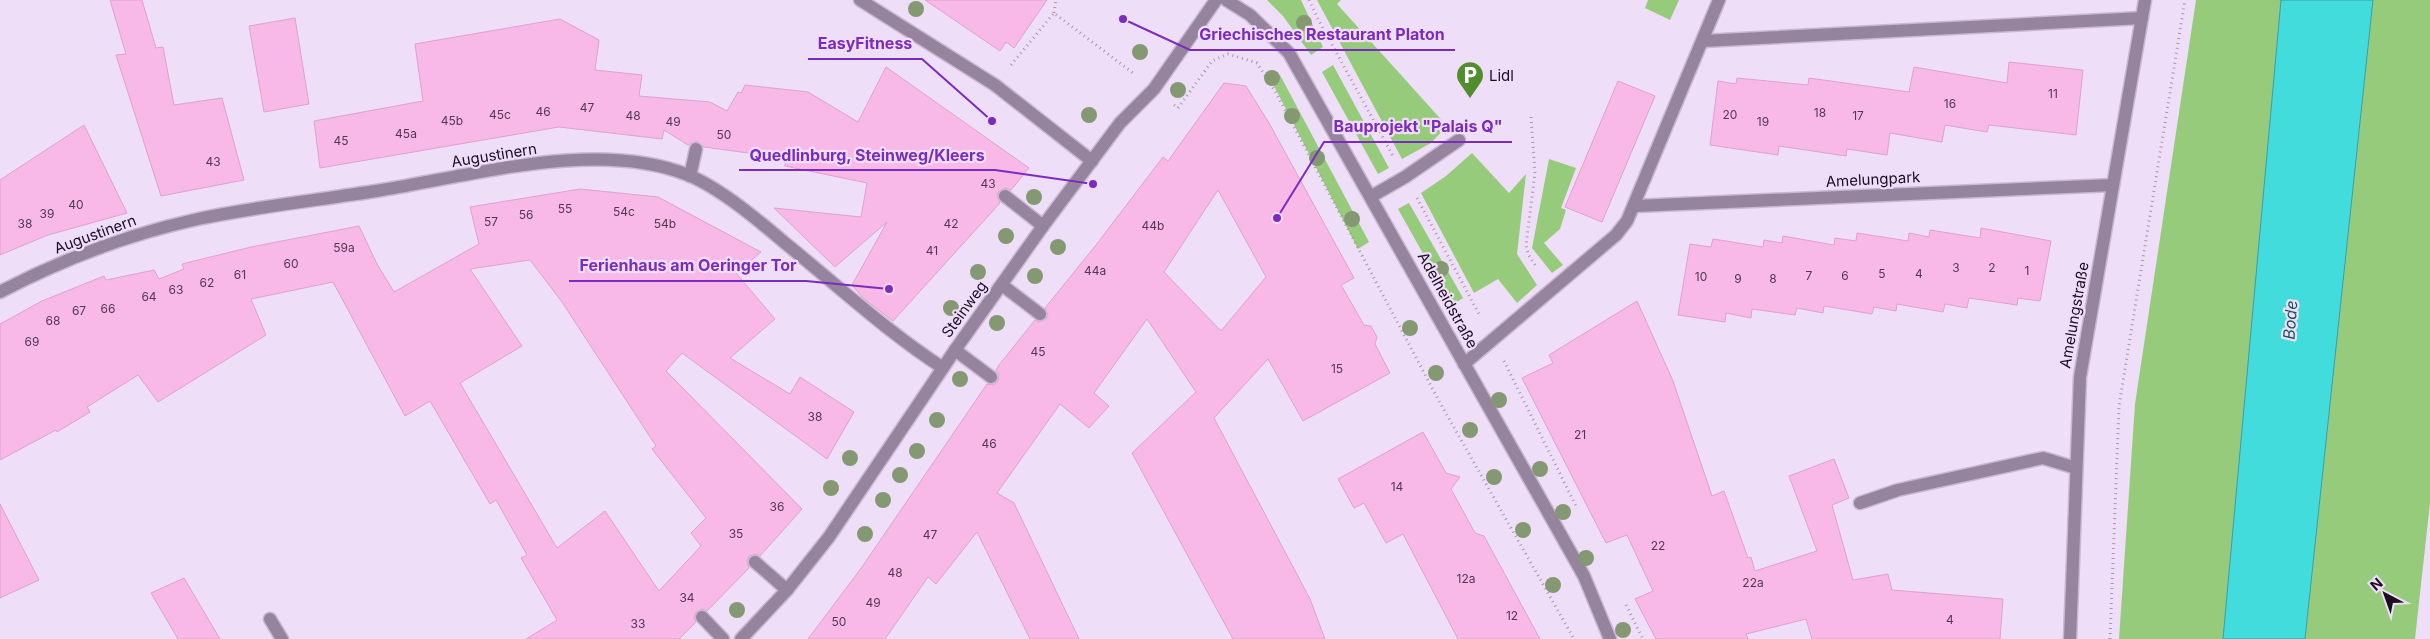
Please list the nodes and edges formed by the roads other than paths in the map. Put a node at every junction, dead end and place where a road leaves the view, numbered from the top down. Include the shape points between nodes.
1 (860, 0) edge
2 (1216, 0) edge
3 (1226, 0) edge
4 (1719, 0) edge
5 (2146, 0) edge
6 (2142, 18) junction
7 (1703, 42) junction
8 (1459, 140) dead end
9 (696, 149) dead end
10 (1092, 161) junction
11 (690, 176) junction
12 (2113, 185) junction
13 (1005, 196) dead end
14 (1372, 196) junction
15 (1634, 206) junction
16 (1044, 226) junction
17 (1002, 285) junction
18 (0, 292) edge
19 (1040, 314) dead end
20 (955, 350) junction
21 (1464, 364) junction
22 (943, 368) junction
23 (991, 377) dead end
24 (2076, 468) junction
25 (1860, 503) dead end
26 (755, 562) dead end
27 (787, 590) junction
28 (702, 617) dead end
29 (270, 619) dead end
30 (282, 639) edge
31 (723, 639) edge
32 (741, 639) edge
33 (1610, 639) edge
34 (2070, 639) edge

1 - 10 street via 995,85
2 - 10 street, Steinweg via 1154,89 1120,123
3 - 14 street, Adelheidstraße via 1250,15 1290,53
4 - 7 street
5 - 6 street, Amelungstraße
6 - 7 street
6 - 12 street, Amelungstraße
7 - 15 street
8 - 14 street
9 - 11 street
10 - 16 street, Steinweg
11 - 18 street, Augustinern via 660,166 614,159 534,164 200,218 92,249
11 - 22 street, Augustinern via 756,219 904,343
12 - 15 street, Amelungpark
12 - 24 street, Amelungstraße via 2080,377
13 - 16 street
14 - 21 street, Adelheidstraße
15 - 21 street via 1616,235
16 - 17 street, Steinweg
17 - 19 street
17 - 20 street, Steinweg
20 - 22 street, Steinweg
20 - 23 street
21 - 33 street, Adelheidstraße via 1584,576
22 - 27 street, Steinweg via 829,537
24 - 25 street via 2043,458 1898,490
24 - 34 street, Amelungstraße
26 - 27 street
27 - 32 street, Steinweg
28 - 31 street
29 - 30 street

